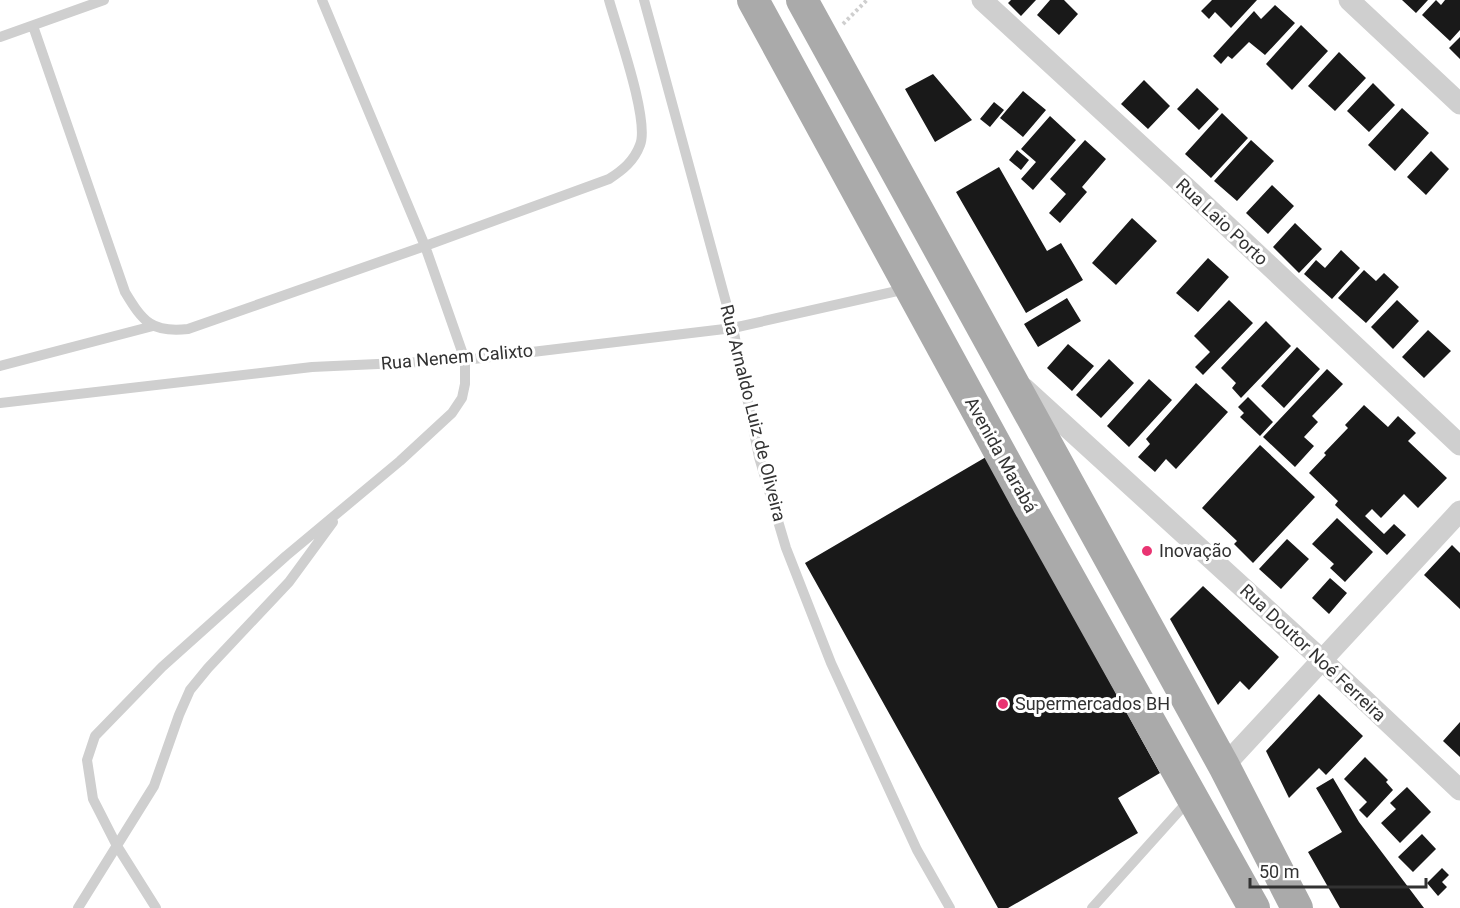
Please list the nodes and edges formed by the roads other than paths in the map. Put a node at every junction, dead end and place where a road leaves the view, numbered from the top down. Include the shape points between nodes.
1 (104, 0) edge
2 (322, 0) edge
3 (609, 0) edge
4 (644, 0) edge
5 (753, 0) edge
6 (802, 0) edge
7 (982, 0) edge
8 (1350, 0) edge
9 (33, 26) junction
10 (0, 37) edge
11 (1460, 104) edge
12 (425, 246) junction
13 (910, 288) junction
14 (153, 326) junction
15 (733, 328) junction
16 (465, 360) junction
17 (0, 366) edge
18 (1006, 372) junction
19 (0, 403) edge
20 (1460, 445) edge
21 (341, 510) junction
22 (1460, 511) edge
23 (1321, 659) junction
24 (1224, 766) junction
25 (1460, 790) edge
26 (1192, 796) junction
27 (117, 846) junction
28 (78, 908) edge
29 (156, 908) edge
30 (950, 908) edge
31 (1092, 908) edge
32 (1254, 908) edge
33 (1297, 908) edge

1 - 9 lane
2 - 12 lane
3 - 12 lane via 640,108 643,129 634,159 609,179
4 - 15 lane, Rua Arnaldo Luiz de Oliveira
5 - 13 main road, Avenida Marabá
6 - 18 main road
7 - 20 street, Rua Laio Porto
8 - 11 street
9 - 10 lane
9 - 14 lane via 125,292 137,312
12 - 14 lane via 189,329 170,331
12 - 16 lane
13 - 15 lane, Rua Nenem Calixto
13 - 26 main road, Avenida Marabá
14 - 17 lane
15 - 16 lane, Rua Nenem Calixto
15 - 30 lane, Rua Arnaldo Luiz de Oliveira via 759,457 786,548 831,663 917,849
16 - 19 lane, Rua Nenem Calixto via 312,367
16 - 21 lane via 462,398 452,413
18 - 23 street, Rua Doutor Noé Ferreira
18 - 24 main road
21 - 27 lane via 290,582 190,690 154,786
21 - 27 lane via 162,667 94,736 87,760 93,800
22 - 23 street
23 - 24 street
23 - 25 street, Rua Doutor Noé Ferreira
24 - 33 main road
26 - 31 lane
26 - 32 main road, Avenida Marabá
27 - 28 lane
27 - 29 lane

